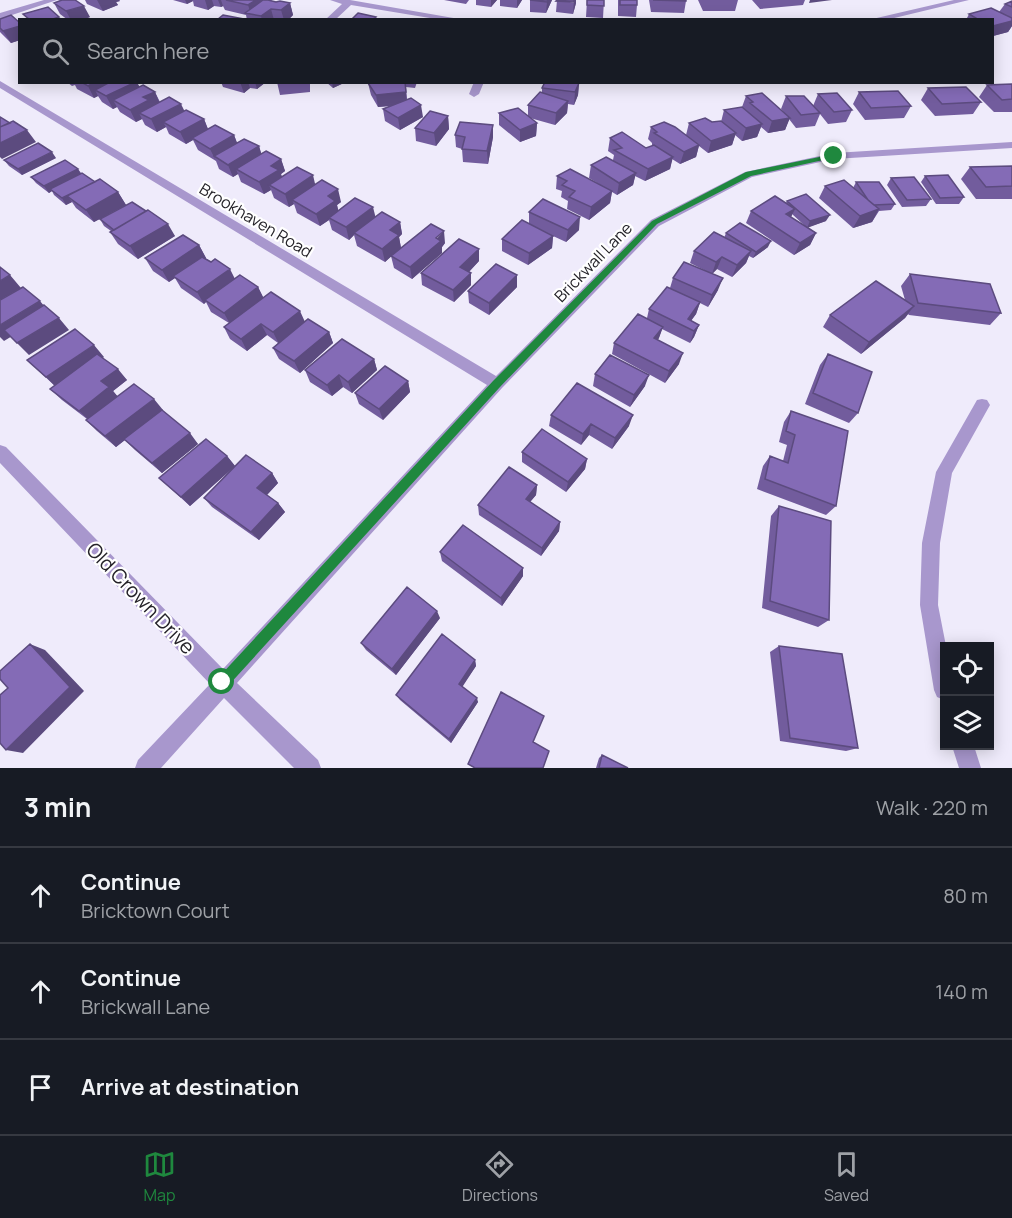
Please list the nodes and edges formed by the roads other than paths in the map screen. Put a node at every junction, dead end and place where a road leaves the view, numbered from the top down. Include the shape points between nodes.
1 (53, 0) edge
2 (333, 0) edge
3 (965, 0) edge
4 (348, 3) junction
5 (0, 16) edge
6 (331, 18) edge
7 (448, 18) edge
8 (881, 18) edge
9 (0, 84) edge
10 (478, 84) edge
11 (474, 94) dead end
12 (1012, 145) edge
13 (497, 384) junction
14 (982, 405) dead end
15 (0, 452) edge
16 (940, 665) edge
17 (222, 682) junction
18 (964, 750) edge
19 (146, 768) edge
20 (310, 768) edge
21 (970, 768) edge

1 - 5 street
2 - 4 street
3 - 8 street
4 - 6 street
4 - 7 street
9 - 13 street, Brookhaven Road
10 - 11 street
12 - 13 street, Brickwall Lane via 834,156 749,174 655,223
13 - 17 street, Brickwall Lane
14 - 16 street via 944,472 931,543 928,606
15 - 17 street, Old Crown Drive
17 - 19 street, Brickwall Lane
17 - 20 street, Old Crown Drive
18 - 21 street

